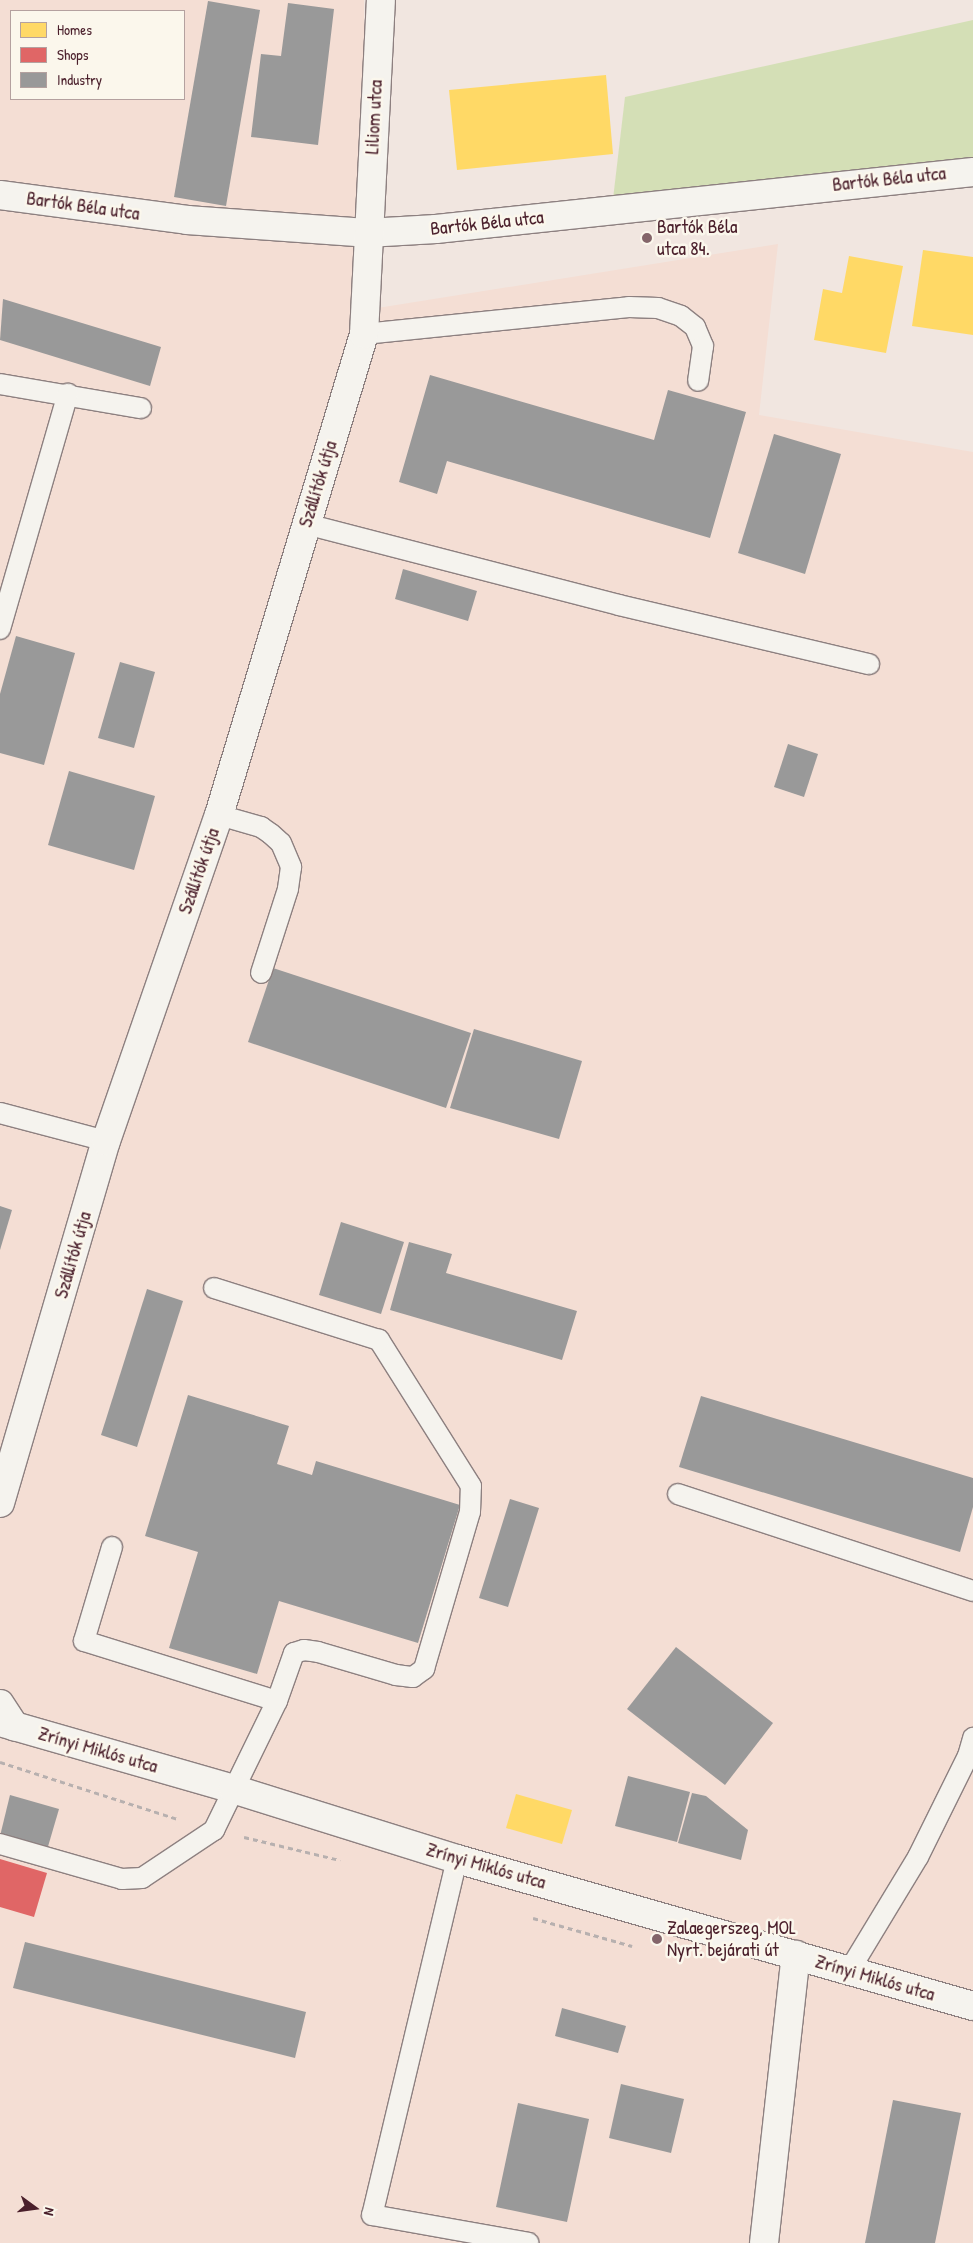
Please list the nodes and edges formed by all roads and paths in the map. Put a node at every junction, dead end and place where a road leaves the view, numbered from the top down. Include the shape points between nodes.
1 (381, 0) edge
2 (973, 172) edge
3 (0, 195) edge
4 (367, 233) junction
5 (364, 334) junction
6 (698, 381) dead end
7 (0, 384) edge
8 (68, 394) junction
9 (141, 408) dead end
10 (306, 524) junction
11 (7, 581) edge
12 (0, 629) edge
13 (869, 664) dead end
14 (219, 815) junction
15 (261, 973) dead end
16 (0, 1112) edge
17 (106, 1141) junction
18 (214, 1288) dead end
19 (678, 1494) dead end
20 (0, 1503) edge
21 (112, 1547) dead end
22 (973, 1591) edge
23 (277, 1701) junction
24 (0, 1704) edge
25 (8, 1725) edge
26 (973, 1738) edge
27 (233, 1789) junction
28 (0, 1844) edge
29 (457, 1859) junction
30 (796, 1955) junction
31 (850, 1971) junction
32 (973, 2006) edge
33 (528, 2243) edge
34 (764, 2243) edge

1 - 4 street, Liliom utca
2 - 4 street, Bartók Béla utca via 436,229
3 - 4 street, Bartók Béla utca via 187,220
4 - 5 street, Szállítók útja
5 - 6 lane via 629,307 658,308 681,316 696,327 703,346
5 - 10 street, Szállítók útja
7 - 8 lane
8 - 9 lane
8 - 11 lane
10 - 13 lane
10 - 14 street, Szállítók útja
11 - 12 lane
14 - 15 lane via 261,827 272,834 281,843 291,867 288,889
14 - 17 street, Szállítók útja
16 - 17 lane
17 - 20 street, Szállítók útja
18 - 23 lane via 378,1340 471,1486 470,1512 424,1669 413,1677 396,1676 304,1650 294,1654 288,1663
19 - 22 lane
21 - 23 lane via 84,1641
23 - 27 lane
24 - 25 street
25 - 27 street, Zrínyi Miklós utca
26 - 31 lane via 968,1756 918,1857
27 - 28 lane via 214,1830 142,1878 122,1879
27 - 29 street, Zrínyi Miklós utca
29 - 30 street, Zrínyi Miklós utca
29 - 33 lane via 372,2215
30 - 31 street, Zrínyi Miklós utca
30 - 34 street
31 - 32 street, Zrínyi Miklós utca

